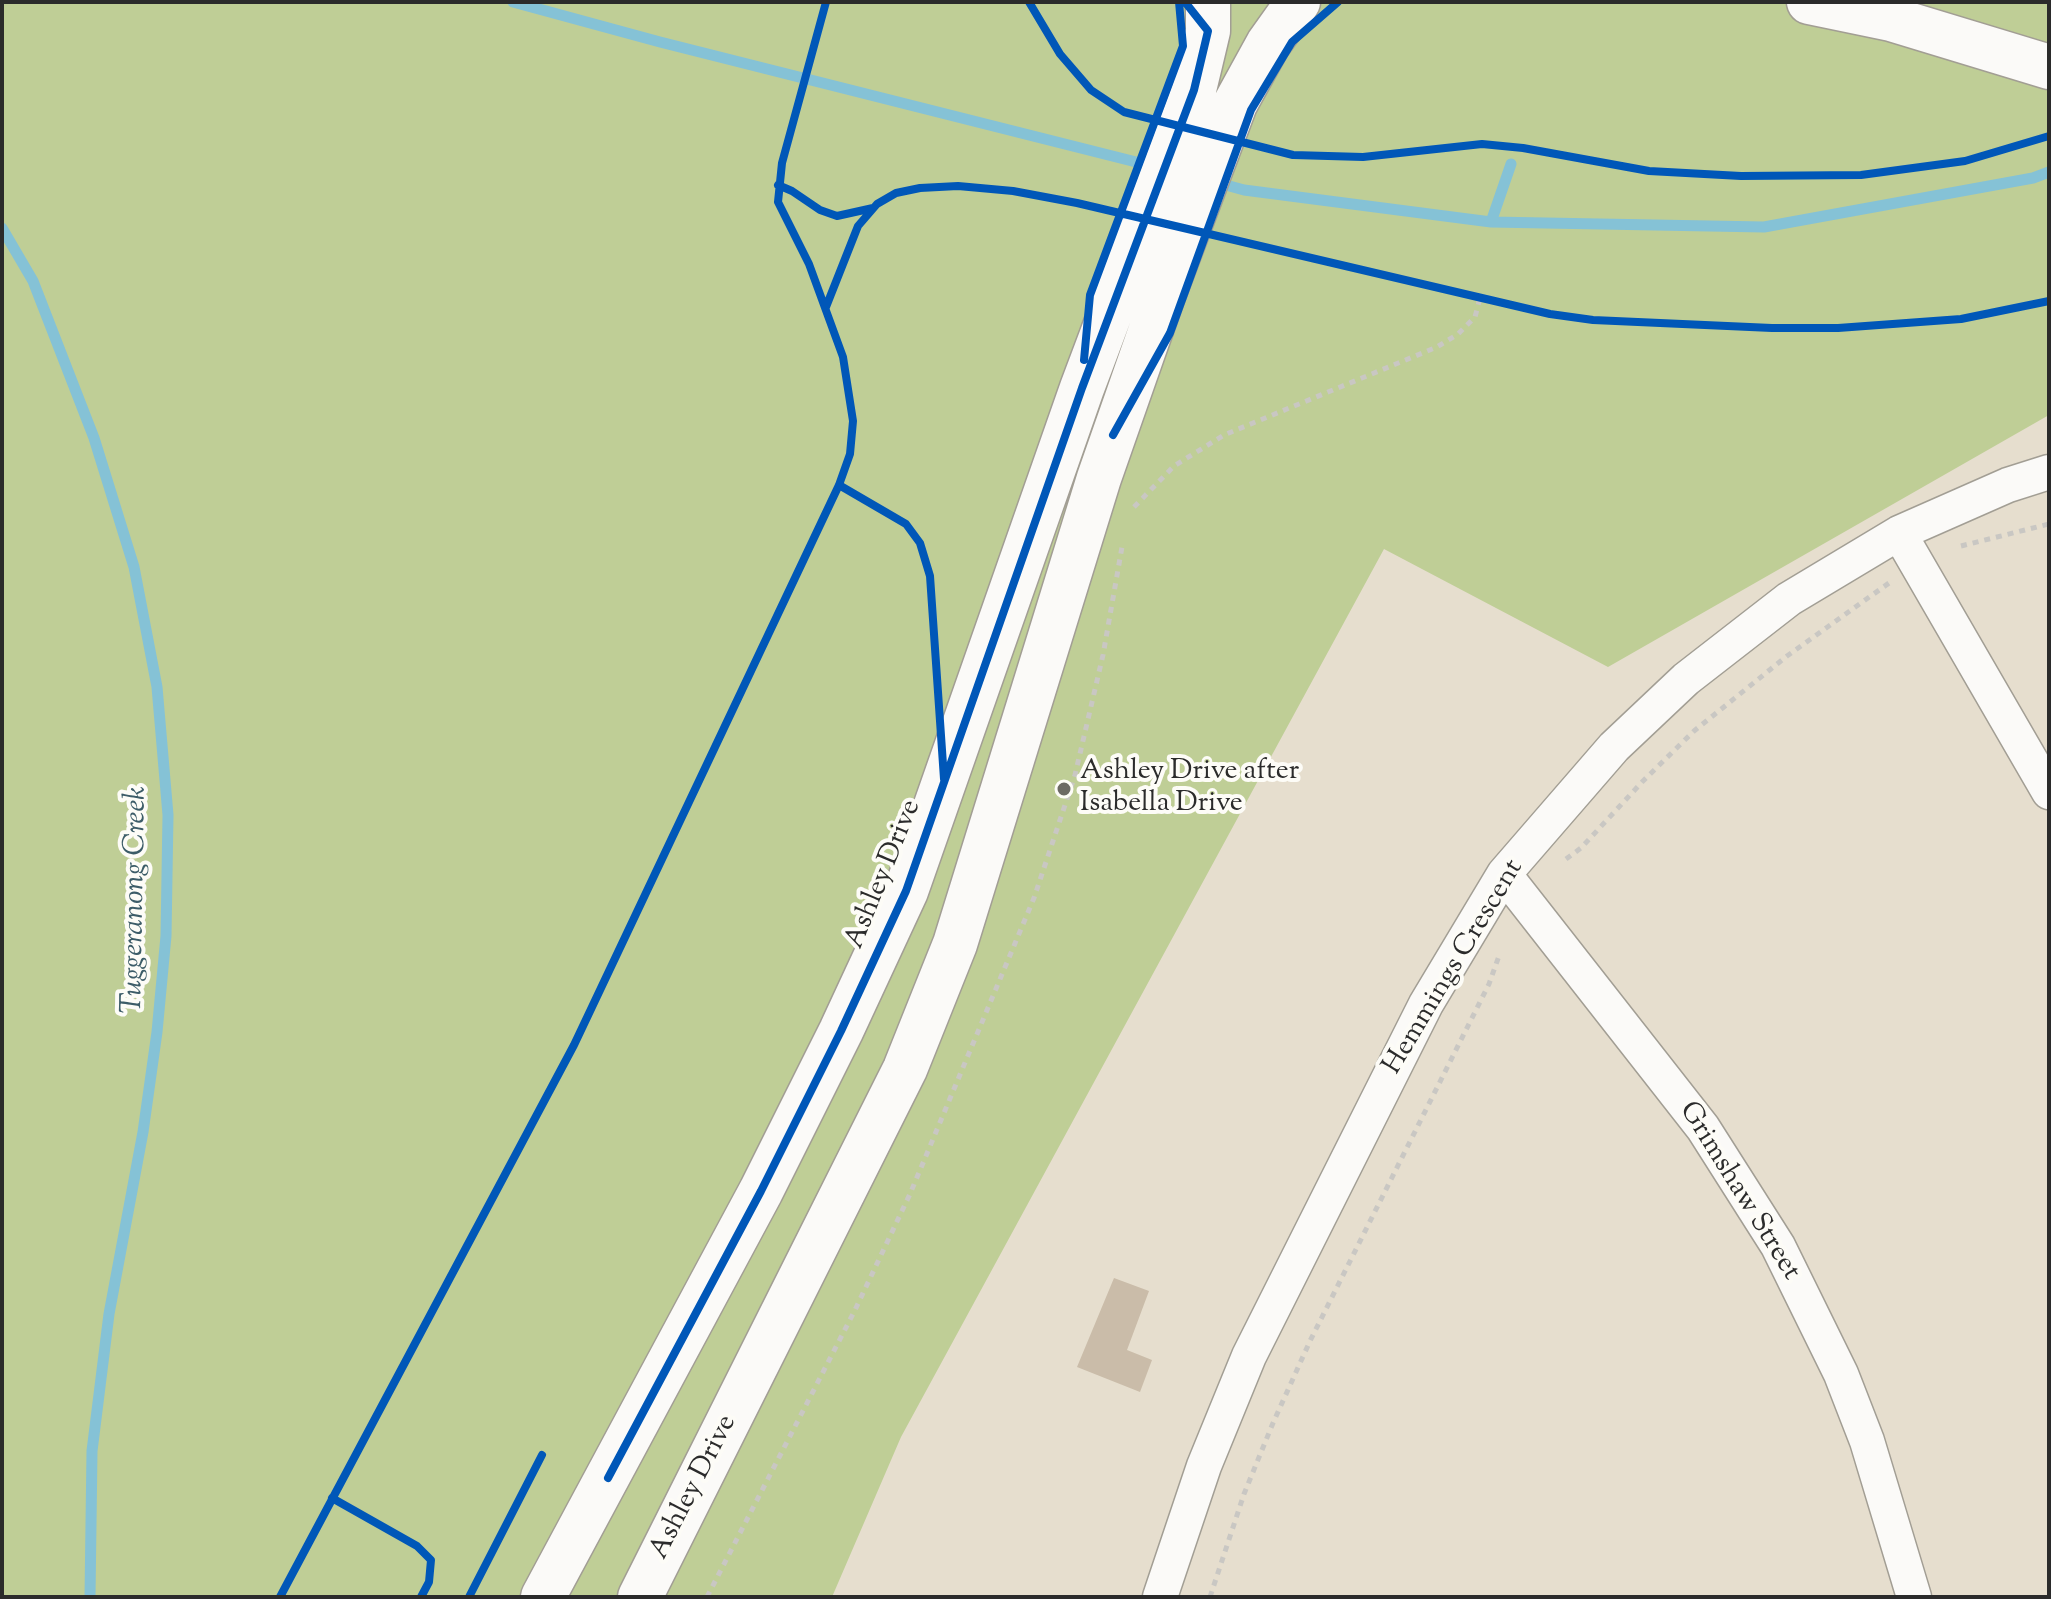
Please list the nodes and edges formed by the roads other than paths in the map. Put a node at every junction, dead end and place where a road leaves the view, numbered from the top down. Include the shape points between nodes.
1 (1208, 2) edge
2 (1298, 2) edge
3 (1809, 2) edge
4 (1876, 10) edge
5 (2049, 67) edge
6 (2049, 472) edge
7 (1899, 533) junction
8 (2049, 792) edge
9 (1504, 874) junction
10 (1906, 1595) edge
11 (543, 1597) edge
12 (640, 1597) edge
13 (1160, 1597) edge

1 - 11 main road, Ashley Drive via 1208,31 1194,90 1082,388 906,891 761,1191
2 - 12 main road, Ashley Drive via 1235,104 1162,298 1094,492 955,944 916,1041
3 - 4 main road
4 - 5 main road
6 - 7 street, Hemmings Crescent
7 - 8 street
7 - 9 street, Hemmings Crescent via 1789,599 1686,679 1614,747
9 - 10 street, Grimshaw Street via 1703,1128 1778,1246 1841,1374 1867,1441
9 - 13 street, Hemmings Crescent via 1426,1004 1249,1356 1204,1466

